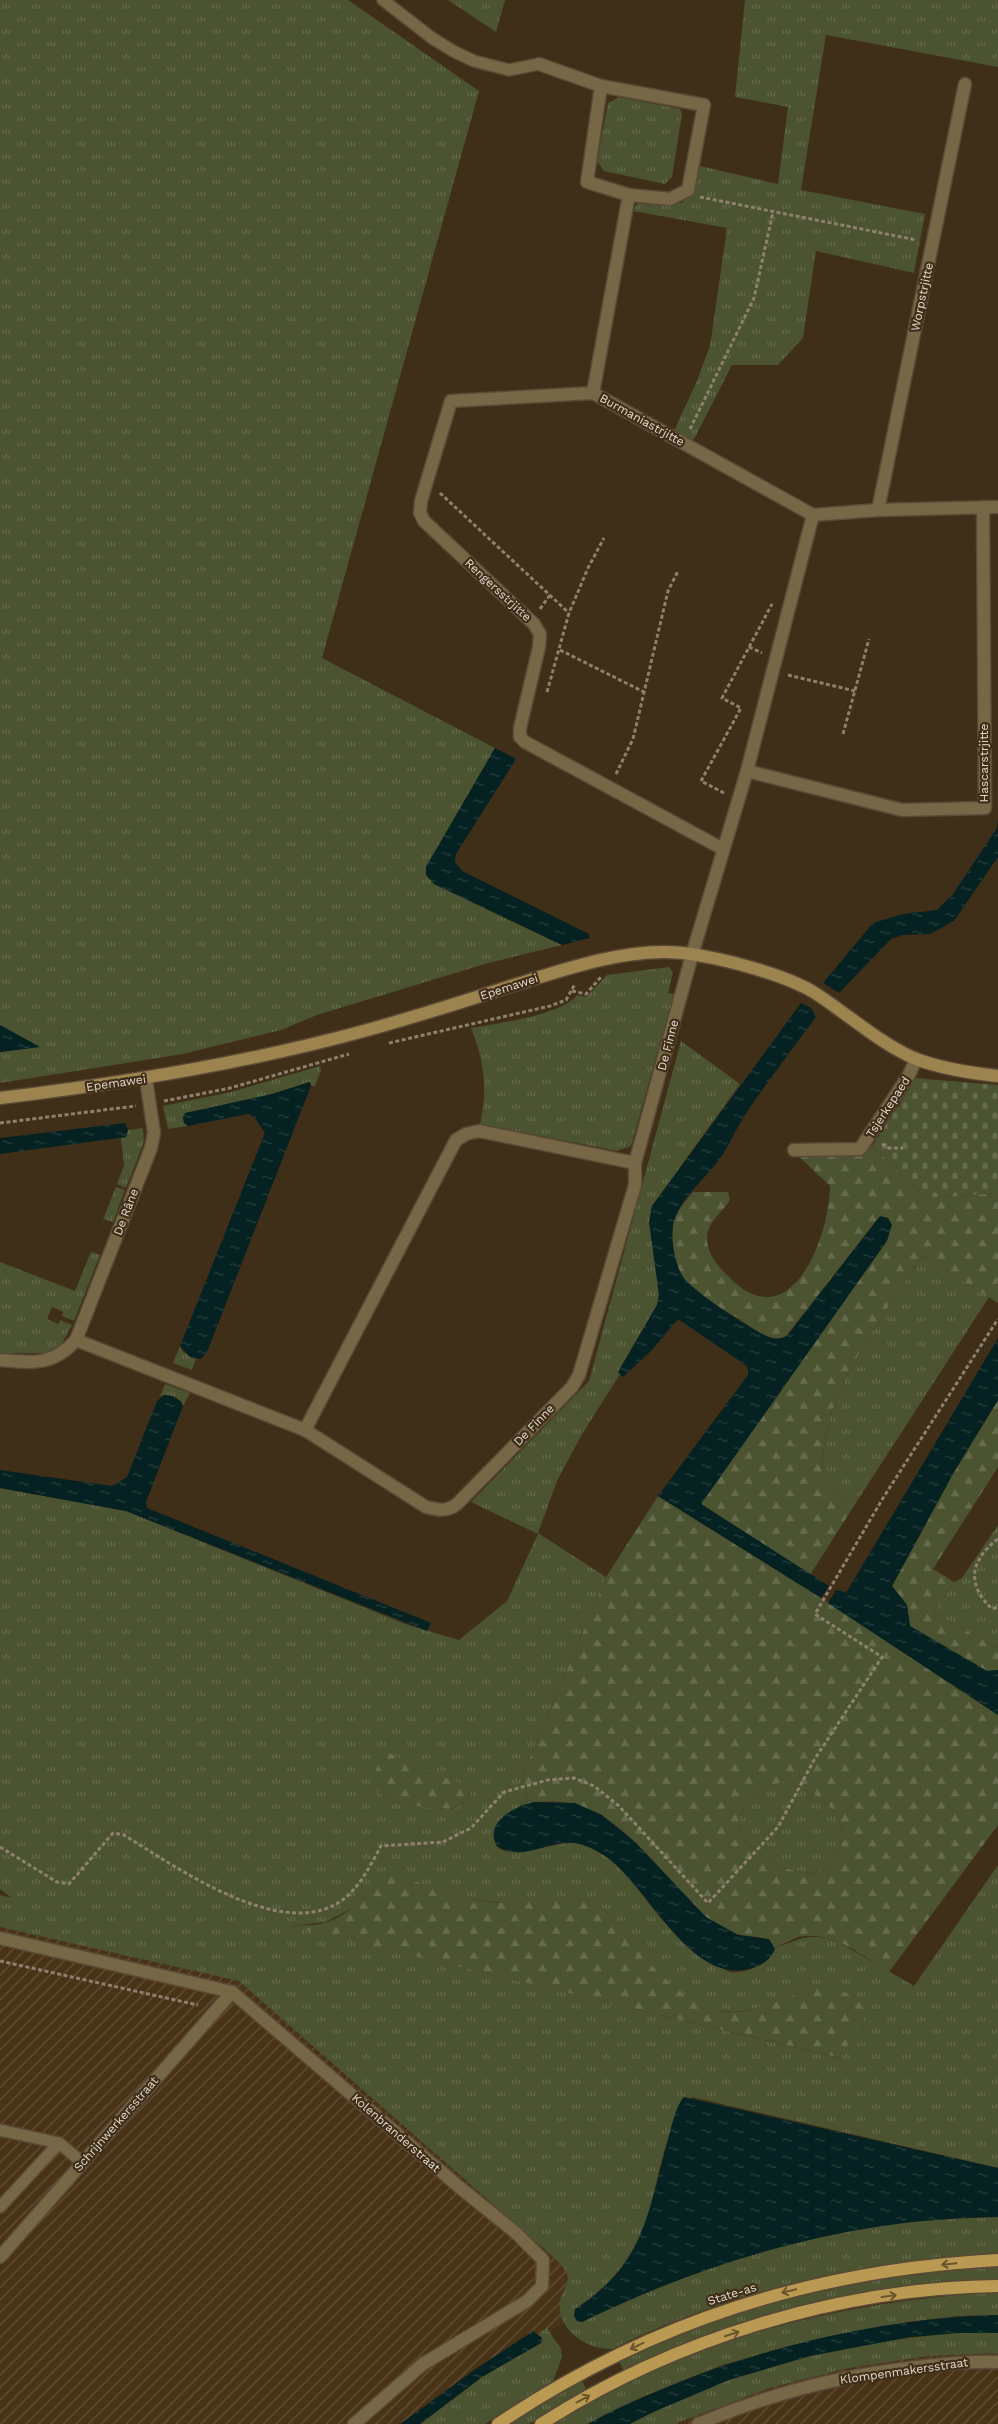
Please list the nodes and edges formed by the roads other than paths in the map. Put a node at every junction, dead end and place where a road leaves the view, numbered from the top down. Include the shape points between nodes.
1 (383, 0) edge
2 (539, 64) joint
3 (965, 84) dead end
4 (601, 86) junction
5 (629, 195) junction
6 (593, 393) junction
7 (983, 507) junction
8 (998, 507) edge
9 (878, 510) junction
10 (814, 515) junction
11 (747, 771) junction
12 (723, 849) junction
13 (692, 955) junction
14 (916, 1059) junction
15 (998, 1076) edge
16 (146, 1079) junction
17 (0, 1098) edge
18 (794, 1150) dead end
19 (635, 1163) junction
20 (76, 1340) junction
21 (0, 1360) edge
22 (305, 1430) junction
23 (0, 1938) edge
24 (232, 1992) junction
25 (0, 2130) edge
26 (59, 2143) junction
27 (83, 2163) junction
28 (0, 2207) edge
29 (0, 2257) edge
30 (998, 2260) edge
31 (998, 2286) edge
32 (998, 2362) edge
33 (354, 2424) edge
34 (498, 2424) edge
35 (541, 2424) edge
36 (698, 2424) edge

1 - 2 lane via 432,38 474,61 509,70
2 - 4 street
3 - 9 street, Worpstrjitte
4 - 5 street via 587,182
4 - 5 street via 704,104 688,190 670,200
5 - 6 street, Burmaniastrjitte
6 - 10 street, Burmaniastrjitte
6 - 12 street, Rengersstrjitte via 451,402 420,513 424,521 534,624 540,634 520,738
7 - 8 street
7 - 9 street
7 - 11 street, Hascarstrjitte via 985,808 902,810
9 - 10 street
10 - 11 street
11 - 12 street
12 - 13 street
13 - 14 street, Epemawei via 765,973 812,992 870,1033
13 - 16 street, Epemawei via 644,954 578,966 344,1037
13 - 19 street, De Finne
14 - 15 street, Epemawei via 953,1071
14 - 18 street, Tsjerkepaed via 909,1075 860,1149
16 - 17 street, Epemawei
16 - 20 street, De Râne via 154,1133 151,1148
19 - 22 street via 479,1131 456,1140
19 - 22 street, De Finne via 635,1185 579,1375 572,1386 450,1510 426,1507
20 - 21 street, De Râne via 66,1352 54,1359 38,1362
20 - 22 street, De Finne
23 - 24 street, Kolenbranderstraat
24 - 27 street, Schrijnwerkersstraat
24 - 33 street, Kolenbranderstraat via 516,2233 543,2260 542,2286 527,2301 423,2364
25 - 26 lane
26 - 27 lane
26 - 28 lane
27 - 29 street, Schrijnwerkersstraat
30 -> 34 main road, State-as via 850,2278 715,2313 652,2338 597,2365
35 -> 31 main road via 662,2360 754,2327 871,2298 950,2288
32 - 36 street, Klompenmakersstraat via 973,2361 879,2371 832,2380 742,2406

